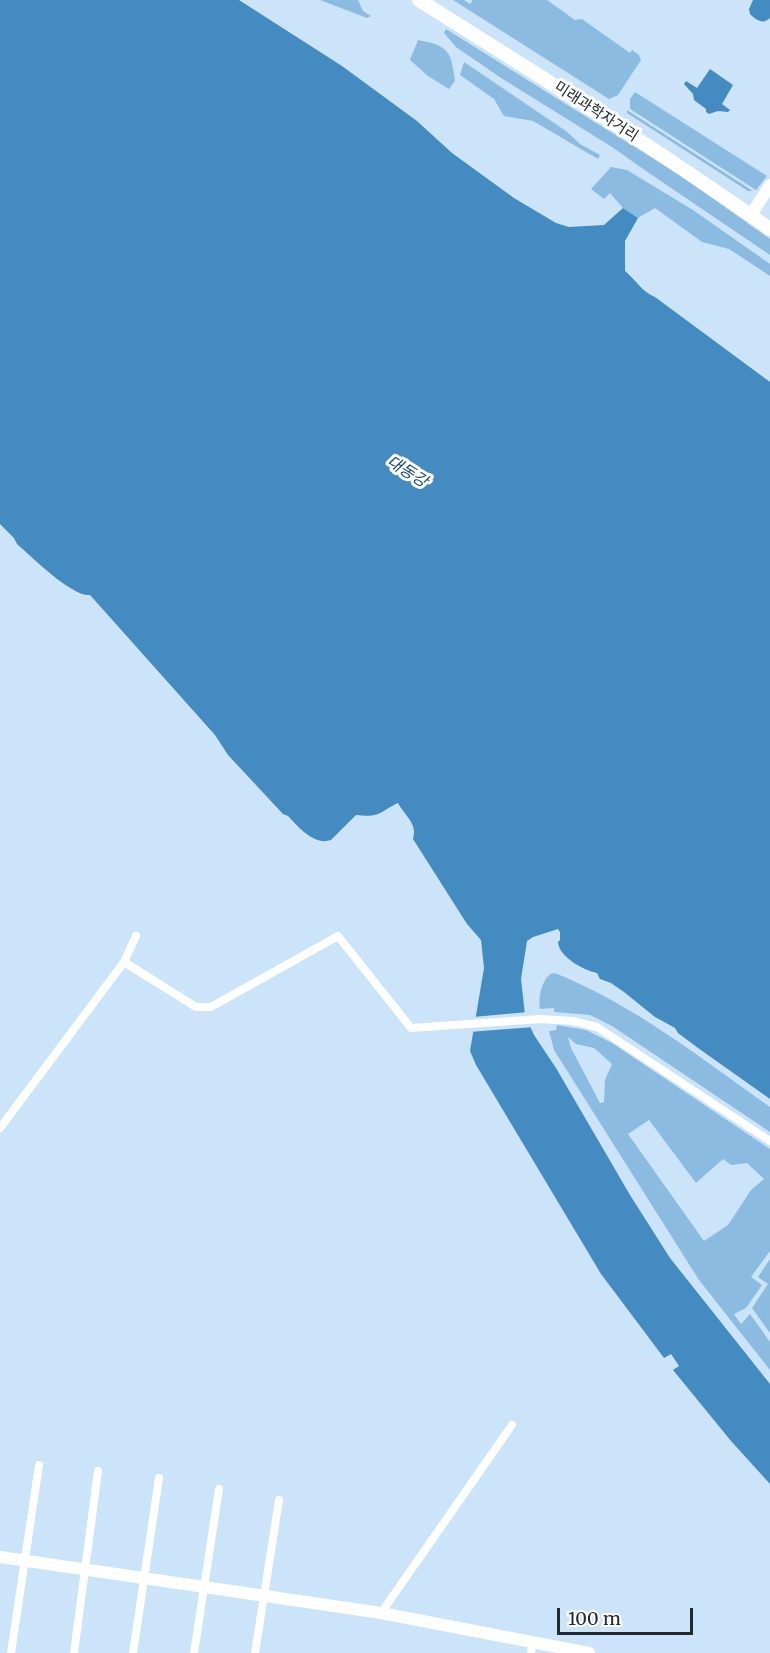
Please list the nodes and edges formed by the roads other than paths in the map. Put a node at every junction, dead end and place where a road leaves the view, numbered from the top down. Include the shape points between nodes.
1 (418, 0) edge
2 (770, 185) edge
3 (751, 215) junction
4 (770, 229) edge
5 (136, 936) dead end
6 (124, 962) junction
7 (0, 1128) edge
8 (770, 1141) edge
9 (512, 1425) dead end
10 (39, 1465) dead end
11 (98, 1472) dead end
12 (159, 1478) dead end
13 (219, 1489) dead end
14 (279, 1500) dead end
15 (0, 1557) edge
16 (25, 1562) junction
17 (85, 1571) junction
18 (144, 1579) junction
19 (204, 1587) junction
20 (264, 1596) junction
21 (381, 1613) junction
22 (532, 1648) edge
23 (11, 1653) edge
24 (74, 1653) edge
25 (133, 1653) edge
26 (194, 1653) edge
27 (255, 1653) edge
28 (589, 1653) edge

1 - 3 main road, 미래과학자거리 via 591,107
2 - 3 street
3 - 4 main road, 미래과학자거리
5 - 6 street
6 - 7 street
6 - 8 street via 196,1008 211,1007 338,936 411,1028 540,1019 597,1027
9 - 21 street
10 - 16 street
11 - 17 street
12 - 18 street
13 - 19 street
14 - 20 street
15 - 16 street
16 - 17 street
16 - 23 street
17 - 18 street
17 - 24 street
18 - 19 street
18 - 25 street
19 - 20 street
19 - 26 street
20 - 21 street
20 - 27 street
21 - 22 street
22 - 28 street

